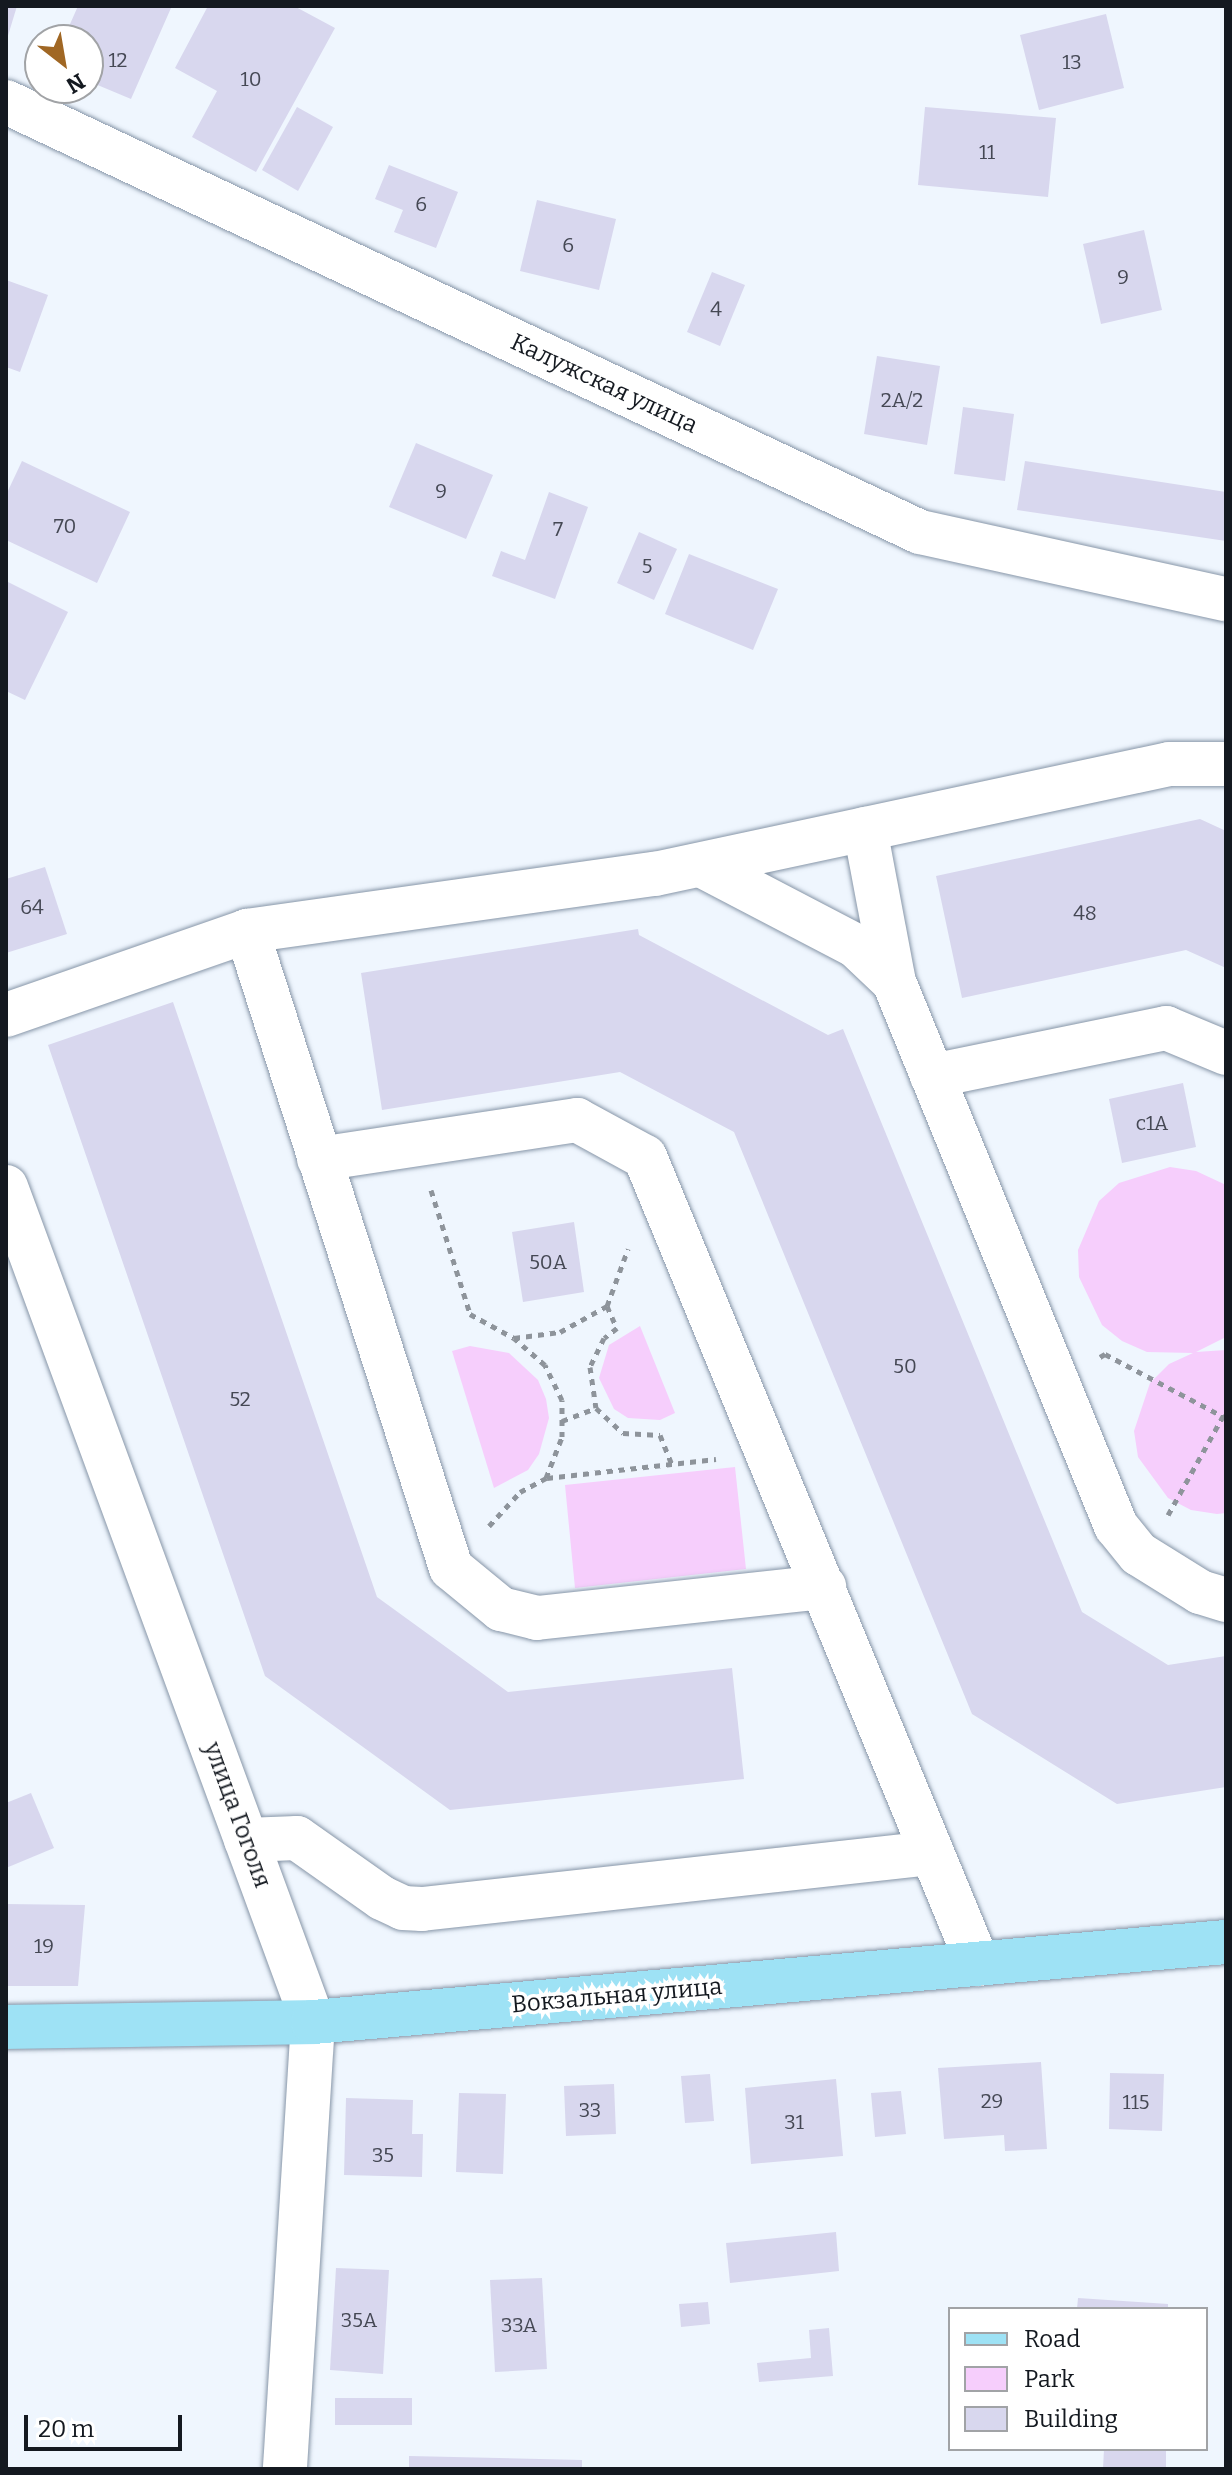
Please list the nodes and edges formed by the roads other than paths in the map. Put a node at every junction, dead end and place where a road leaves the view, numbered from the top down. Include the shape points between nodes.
1 (6, 102) edge
2 (1226, 599) edge
3 (1226, 764) edge
4 (865, 829) junction
5 (701, 865) junction
6 (247, 931) junction
7 (894, 982) junction
8 (6, 1015) edge
9 (1226, 1053) edge
10 (932, 1076) junction
11 (319, 1159) junction
12 (6, 1187) edge
13 (824, 1587) junction
14 (1226, 1600) edge
15 (246, 1840) junction
16 (932, 1853) junction
17 (1226, 1942) edge
18 (978, 1964) junction
19 (313, 2022) junction
20 (6, 2027) edge
21 (285, 2469) edge

1 - 2 street, Калужская улица via 920,532
3 - 4 street via 1169,764
4 - 5 street
4 - 7 street
5 - 6 street
5 - 7 street via 856,946
6 - 8 street
6 - 11 street
7 - 10 street
9 - 10 street via 1166,1028
10 - 14 street via 1116,1526 1144,1557 1200,1592
11 - 13 street via 577,1120 645,1157
11 - 13 street via 451,1568 501,1609 537,1618
12 - 15 street, улица Гоголя
13 - 16 street
15 - 16 street via 297,1838 382,1898 403,1908 422,1909
15 - 19 street, улица Гоголя
16 - 18 street
17 - 18 main road, Вокзальная улица
18 - 19 main road, Вокзальная улица
19 - 20 main road, Вокзальная улица
19 - 21 street, улица Гоголя

